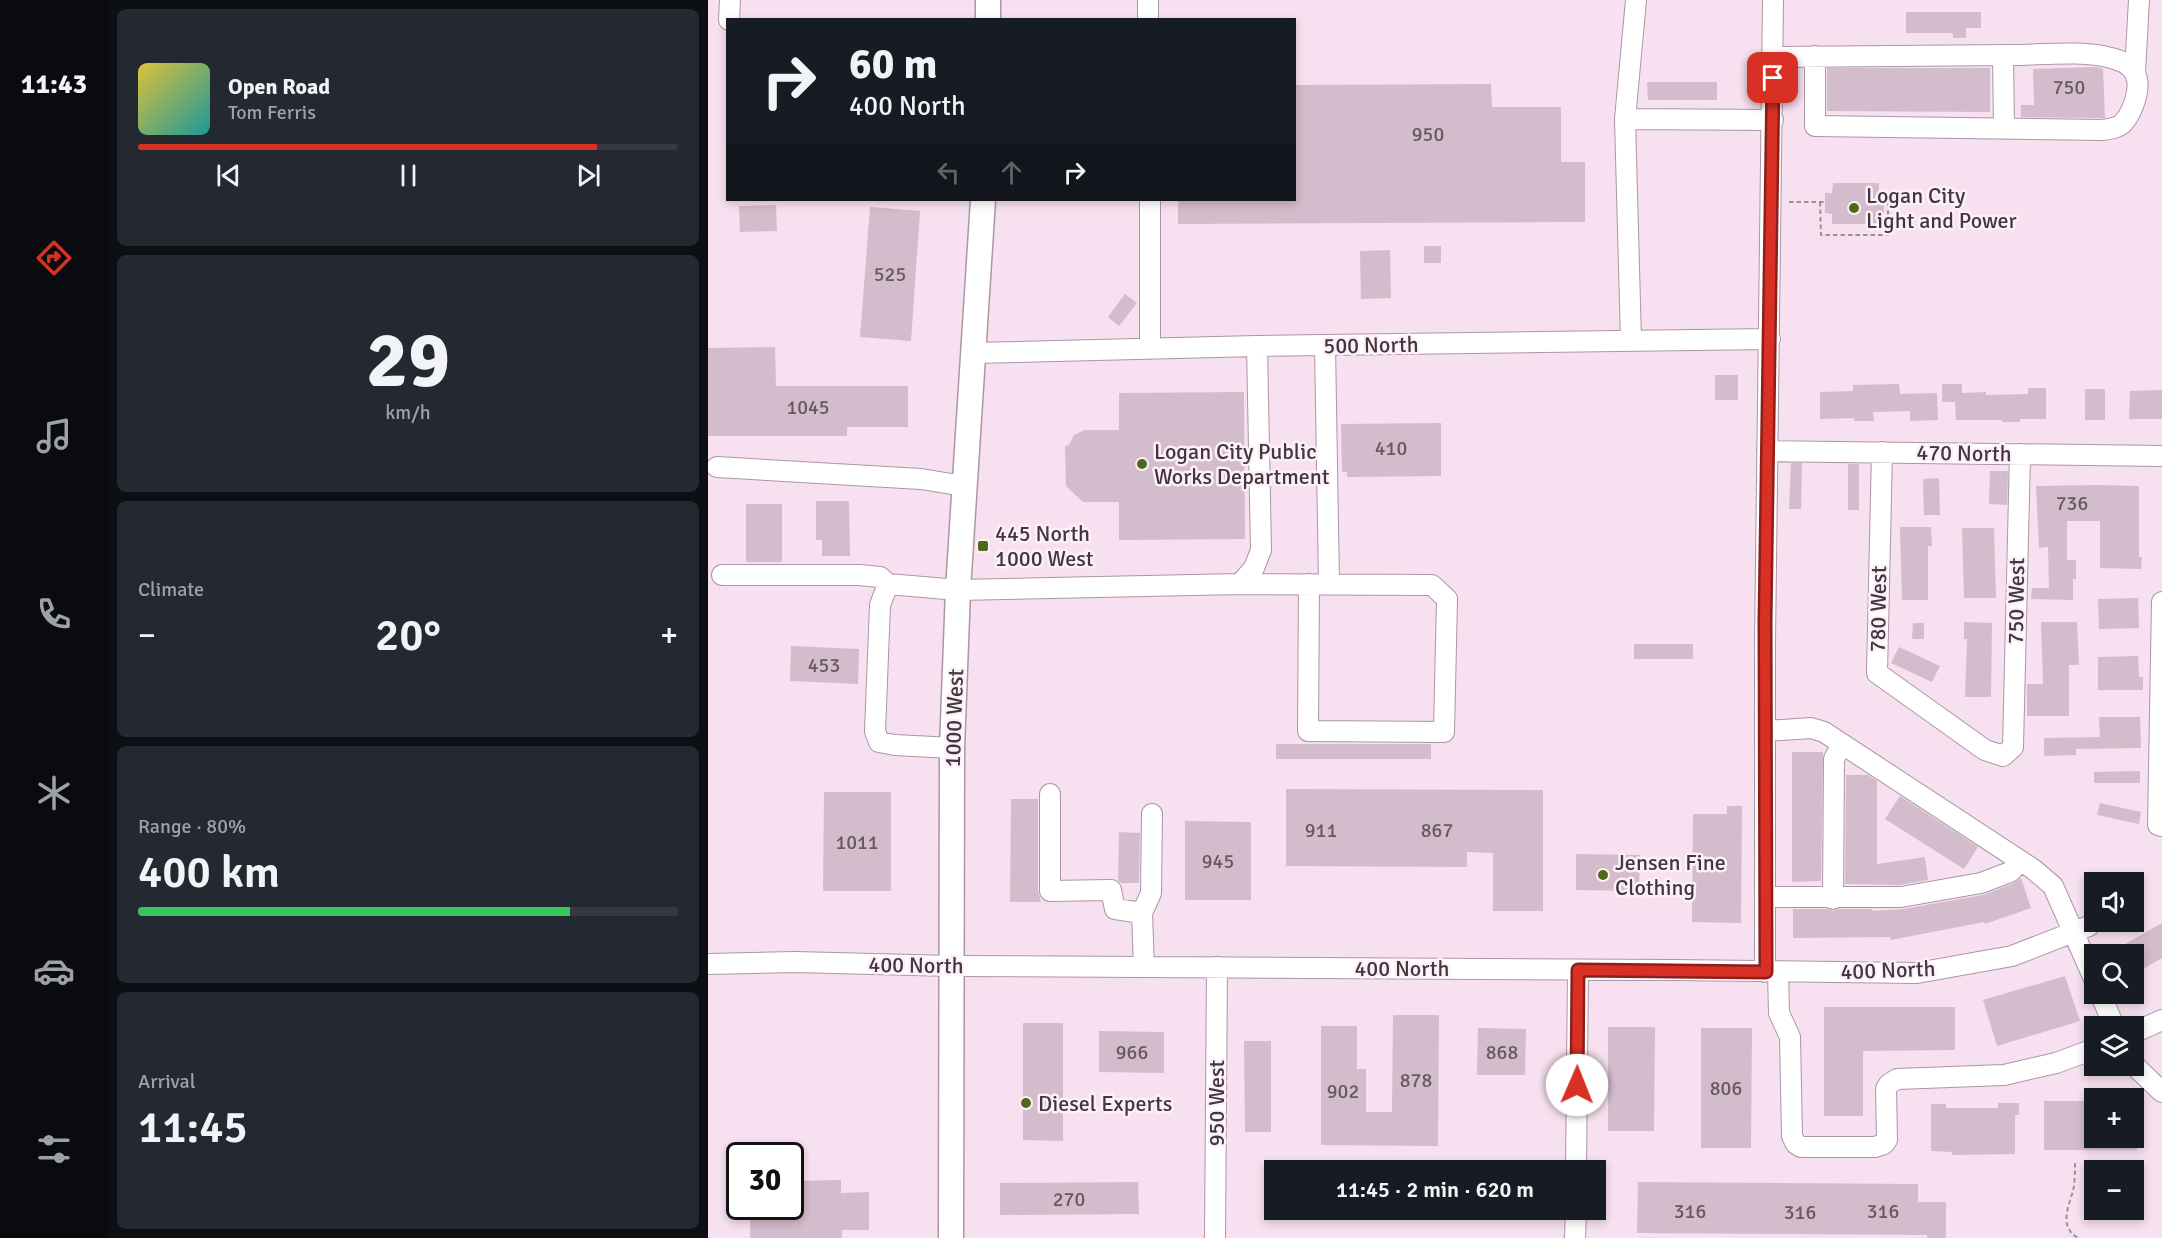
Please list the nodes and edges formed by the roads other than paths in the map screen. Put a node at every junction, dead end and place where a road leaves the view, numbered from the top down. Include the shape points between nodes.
1 (730, 0) edge
2 (988, 0) edge
3 (1148, 0) edge
4 (1636, 0) edge
5 (1773, 0) edge
6 (2139, 0) edge
7 (729, 18) edge
8 (988, 18) edge
9 (1148, 18) edge
10 (2003, 55) junction
11 (1815, 56) junction
12 (1774, 57) junction
13 (2135, 72) junction
14 (1625, 120) junction
15 (1773, 120) junction
16 (2004, 129) junction
17 (983, 201) edge
18 (1150, 201) edge
19 (1770, 339) junction
20 (1631, 342) junction
21 (1325, 345) junction
22 (1257, 346) junction
23 (1150, 349) junction
24 (973, 352) junction
25 (1767, 451) junction
26 (1882, 452) junction
27 (2020, 454) junction
28 (2162, 456) edge
29 (717, 467) dead end
30 (964, 486) junction
31 (722, 575) dead end
32 (888, 584) junction
33 (1240, 584) junction
34 (1309, 584) junction
35 (1329, 584) junction
36 (958, 590) junction
37 (2162, 602) edge
38 (1765, 731) junction
39 (1842, 744) junction
40 (2013, 747) joint
41 (952, 748) junction
42 (1050, 794) dead end
43 (1152, 814) dead end
44 (2160, 825) edge
45 (2021, 861) junction
46 (1766, 897) junction
47 (1833, 899) junction
48 (1142, 913) junction
49 (2081, 929) junction
50 (2085, 944) edge
51 (708, 964) edge
52 (952, 966) junction
53 (1144, 967) junction
54 (1217, 967) junction
55 (1578, 970) junction
56 (1772, 972) junction
57 (2162, 1020) edge
58 (2144, 1028) edge
59 (2084, 1052) edge
60 (2144, 1075) edge
61 (2162, 1092) edge
62 (1576, 1160) edge
63 (1576, 1220) edge
64 (951, 1238) edge
65 (1215, 1238) edge
66 (1575, 1238) edge

1 - 7 street
2 - 8 main road
3 - 9 street
4 - 14 street
5 - 12 street
6 - 13 street
10 - 11 street
10 - 13 street via 2108,57
10 - 16 street
11 - 12 street
11 - 16 street via 1815,126
12 - 15 street
13 - 16 street via 2138,87 2132,111 2114,129
14 - 15 street
14 - 20 street
15 - 19 street
17 - 24 main road, 1000 West
18 - 23 street
19 - 20 street, 500 North
19 - 25 street
20 - 21 street, 500 North
21 - 22 street, 500 North
21 - 35 street
22 - 23 street, 500 North
22 - 33 street via 1261,550 1254,568
23 - 24 street, 500 North
24 - 30 main road, 1000 West
25 - 26 street, 470 North
25 - 38 street
26 - 27 street, 470 North
26 - 40 street, 780 West via 1877,673 1985,750 2003,756
27 - 28 street, 470 North
27 - 40 street, 750 West
29 - 30 street via 921,479
30 - 36 main road, 1000 West
31 - 32 street via 859,575 880,577
32 - 36 street
32 - 41 street via 880,605 875,731 879,742
33 - 34 street
33 - 36 street
34 - 35 street
34 - 35 street via 1308,731 1444,732 1447,599 1432,585
36 - 41 main road, 1000 West
37 - 44 street
38 - 39 street via 1811,728
38 - 46 street
39 - 45 street
39 - 47 street via 1834,759
41 - 52 main road, 1000 West
42 - 48 street via 1050,891 1111,890 1115,909
43 - 48 street via 1151,893
45 - 47 street via 2010,872 1981,884 1901,897
45 - 49 street via 2053,886
46 - 47 street
46 - 56 street
48 - 53 street
49 - 50 street
49 - 56 street, 400 North via 2012,956 1917,973
51 - 52 street, 400 North
52 - 53 street, 400 North
52 - 64 main road, 1000 West
53 - 54 street, 400 North
54 - 55 street, 400 North
54 - 65 street, 950 West
55 - 56 street, 400 North
55 - 62 street
56 - 59 street via 1779,1013 1790,1037 1792,1136 1801,1147 1884,1144 1886,1089 1897,1079 2004,1076
57 - 58 street
60 - 61 street
63 - 66 street

